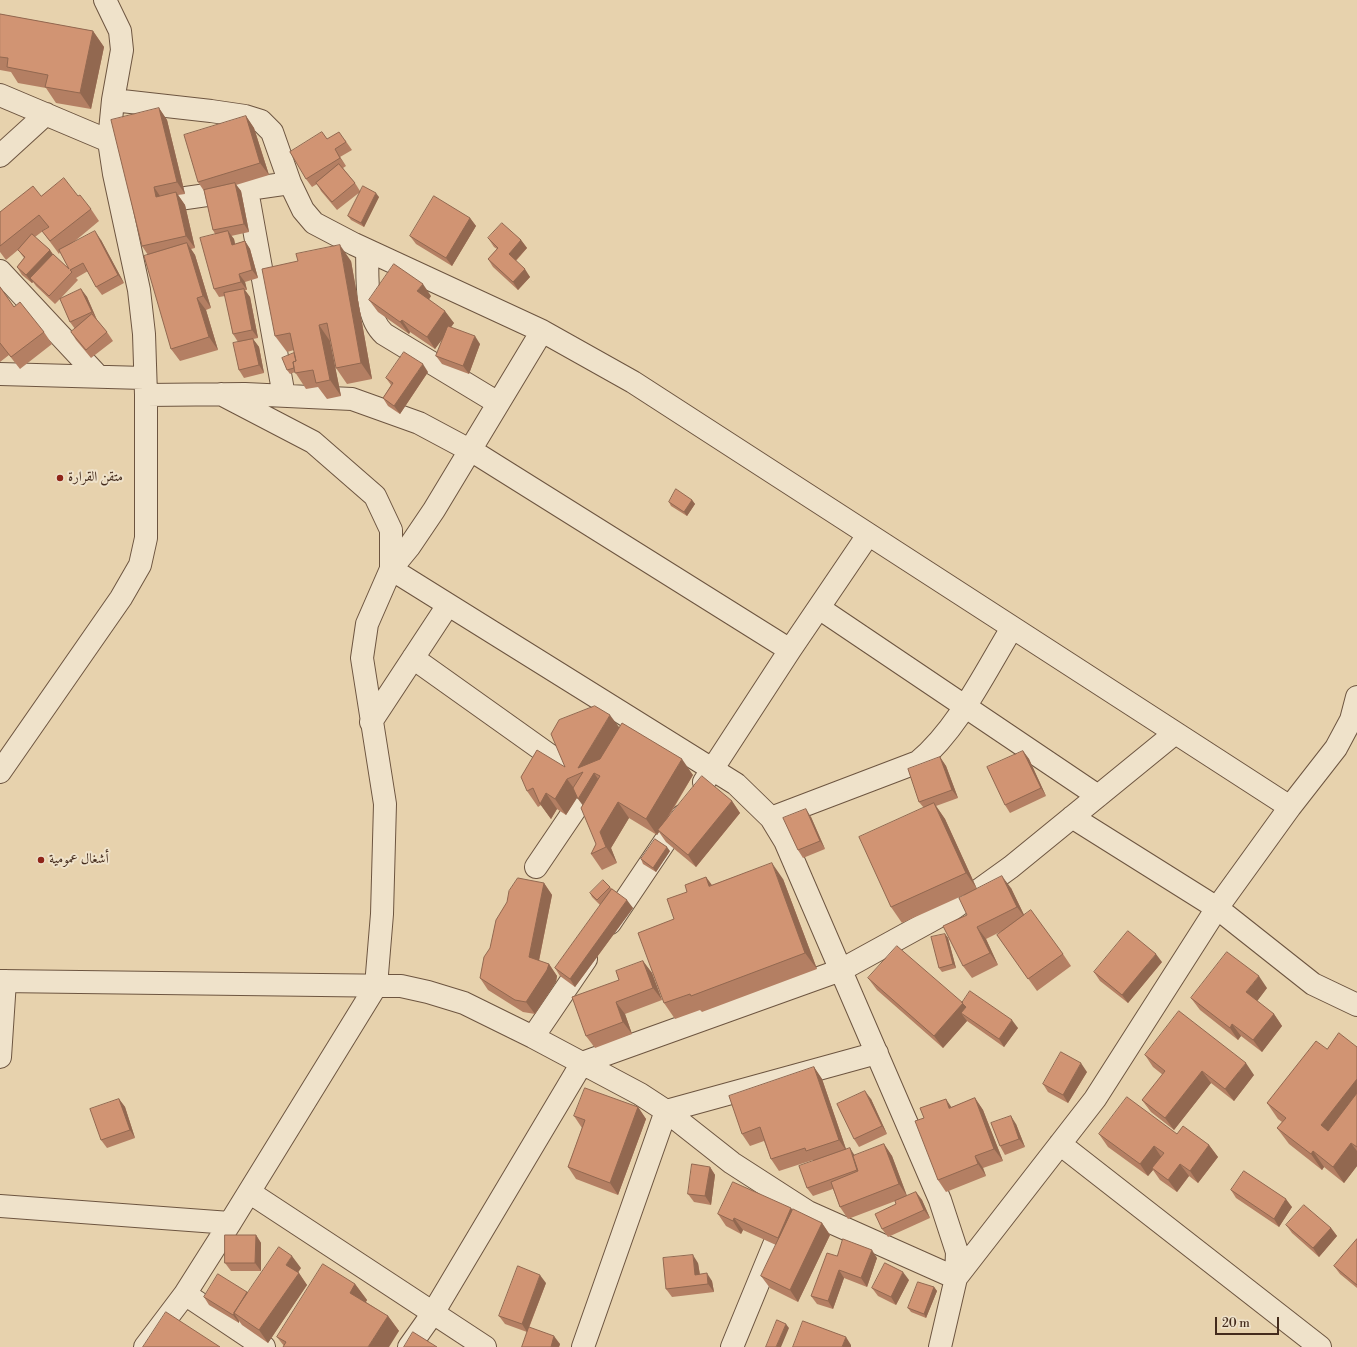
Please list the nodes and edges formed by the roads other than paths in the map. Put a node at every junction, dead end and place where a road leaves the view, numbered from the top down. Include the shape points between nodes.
1 (105, 0) edge
2 (0, 95) edge
3 (113, 100) junction
4 (46, 114) junction
5 (109, 141) junction
6 (0, 156) edge
7 (290, 183) junction
8 (246, 190) junction
9 (122, 212) junction
10 (367, 250) junction
11 (0, 270) edge
12 (542, 331) junction
13 (0, 374) edge
14 (97, 375) junction
15 (145, 386) junction
16 (221, 394) junction
17 (284, 396) junction
18 (498, 403) junction
19 (470, 450) junction
20 (868, 535) junction
21 (391, 569) junction
22 (448, 605) junction
23 (818, 608) junction
24 (1012, 628) junction
25 (790, 650) junction
26 (413, 658) junction
27 (1357, 697) edge
28 (965, 706) junction
29 (634, 720) junction
30 (371, 722) junction
31 (1174, 734) junction
32 (621, 740) edge
33 (609, 759) edge
34 (713, 770) junction
35 (0, 772) edge
36 (592, 785) junction
37 (1098, 796) junction
38 (1290, 807) junction
39 (1072, 817) junction
40 (771, 818) junction
41 (536, 867) dead end
42 (1217, 908) junction
43 (840, 970) junction
44 (3, 981) edge
45 (376, 986) junction
46 (1357, 1005) edge
47 (534, 1037) junction
48 (876, 1053) junction
49 (0, 1057) edge
50 (582, 1063) junction
51 (666, 1111) junction
52 (1060, 1144) junction
53 (249, 1192) junction
54 (792, 1202) junction
55 (0, 1206) edge
56 (230, 1224) junction
57 (956, 1278) junction
58 (185, 1294) junction
59 (433, 1313) junction
60 (146, 1347) edge
61 (264, 1347) edge
62 (409, 1347) edge
63 (485, 1347) edge
64 (583, 1347) edge
65 (732, 1347) edge
66 (940, 1347) edge
67 (1320, 1347) edge

1 - 3 street via 120,31 122,50
2 - 4 street
3 - 5 street
3 - 7 street via 211,111 261,121 272,132
4 - 5 street
4 - 6 street
5 - 9 street
7 - 8 street
7 - 10 street via 303,210 314,223
8 - 9 street via 172,200
8 - 17 street
9 - 15 street via 139,290 144,334
10 - 12 street
10 - 18 street via 370,305 376,327
11 - 14 street
12 - 18 street
12 - 20 street via 633,382
13 - 14 street
14 - 15 street
15 - 16 street
15 - 35 street via 146,538 140,566 121,598
16 - 17 street
16 - 21 street via 313,442 375,496 391,530
17 - 19 street via 352,399 419,423
18 - 19 street
19 - 21 street via 417,534
19 - 25 street
20 - 23 street
20 - 24 street
21 - 22 street
21 - 30 street via 367,624 362,658
22 - 26 street
22 - 29 street
23 - 25 street
23 - 28 street
24 - 28 street
24 - 31 street
25 - 34 street
26 - 30 street
26 - 36 street
27 - 38 street via 1351,720 1336,748
28 - 37 street
28 - 40 street via 932,750 918,762
29 - 32 street
29 - 34 street
30 - 45 street via 384,804 382,914
31 - 37 street
31 - 38 street
33 - 36 street
34 - 40 street via 736,784
34 - 47 street
36 - 41 street
37 - 39 street
38 - 42 street
39 - 42 street
39 - 43 street via 1011,867 954,908
40 - 43 street via 785,841
42 - 46 street via 1313,984
42 - 52 street via 1095,1099
43 - 48 street
43 - 50 street
44 - 45 street
44 - 49 street
45 - 47 street via 401,986 464,1003
45 - 53 street
47 - 50 street
48 - 51 street
48 - 57 street via 940,1200 957,1252
50 - 51 street
50 - 59 street
51 - 54 street via 732,1163
51 - 64 street
52 - 57 street
52 - 67 street
53 - 56 street
53 - 59 street
54 - 57 street via 808,1212
54 - 65 street
55 - 56 street
56 - 58 street
57 - 66 street
58 - 60 street
58 - 61 street
59 - 62 street
59 - 63 street

